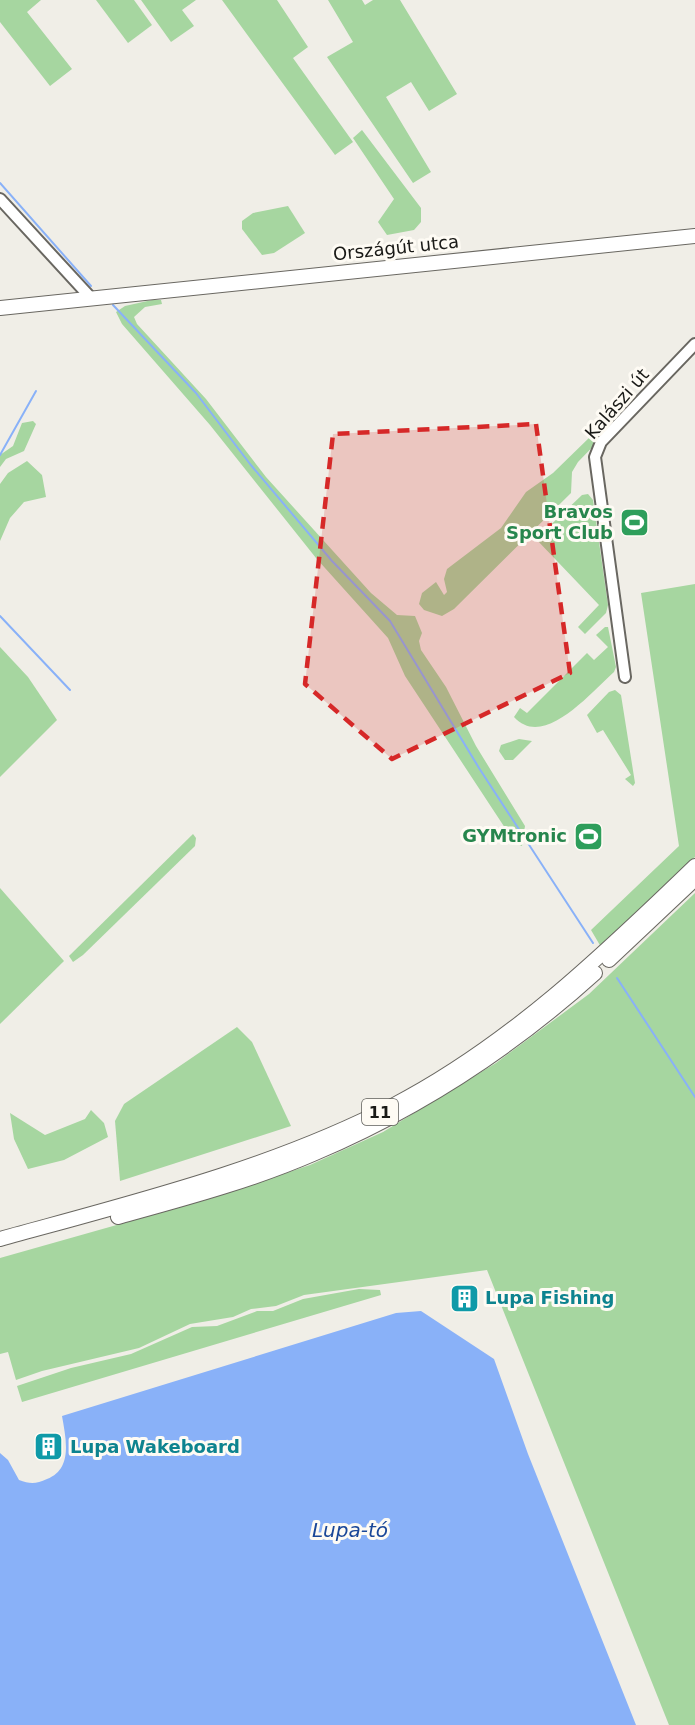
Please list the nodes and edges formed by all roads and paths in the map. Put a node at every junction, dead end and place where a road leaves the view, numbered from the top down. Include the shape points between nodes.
1 (0, 199) edge
2 (695, 236) edge
3 (95, 297) junction
4 (0, 308) edge
5 (695, 344) edge
6 (625, 677) dead end
7 (695, 866) edge
8 (695, 879) edge
9 (0, 1239) edge
10 (0, 1249) edge

1 - 3 street
2 - 3 main road, Országút utca
3 - 4 main road, Országút utca
5 - 6 street, Kalászi út via 601,442 594,457
7 - 9 main road, 11 via 597,960 536,1011 443,1077 395,1104 271,1159
8 - 10 main road, 11 via 628,944 541,1019 485,1060 400,1113 312,1155 233,1183

